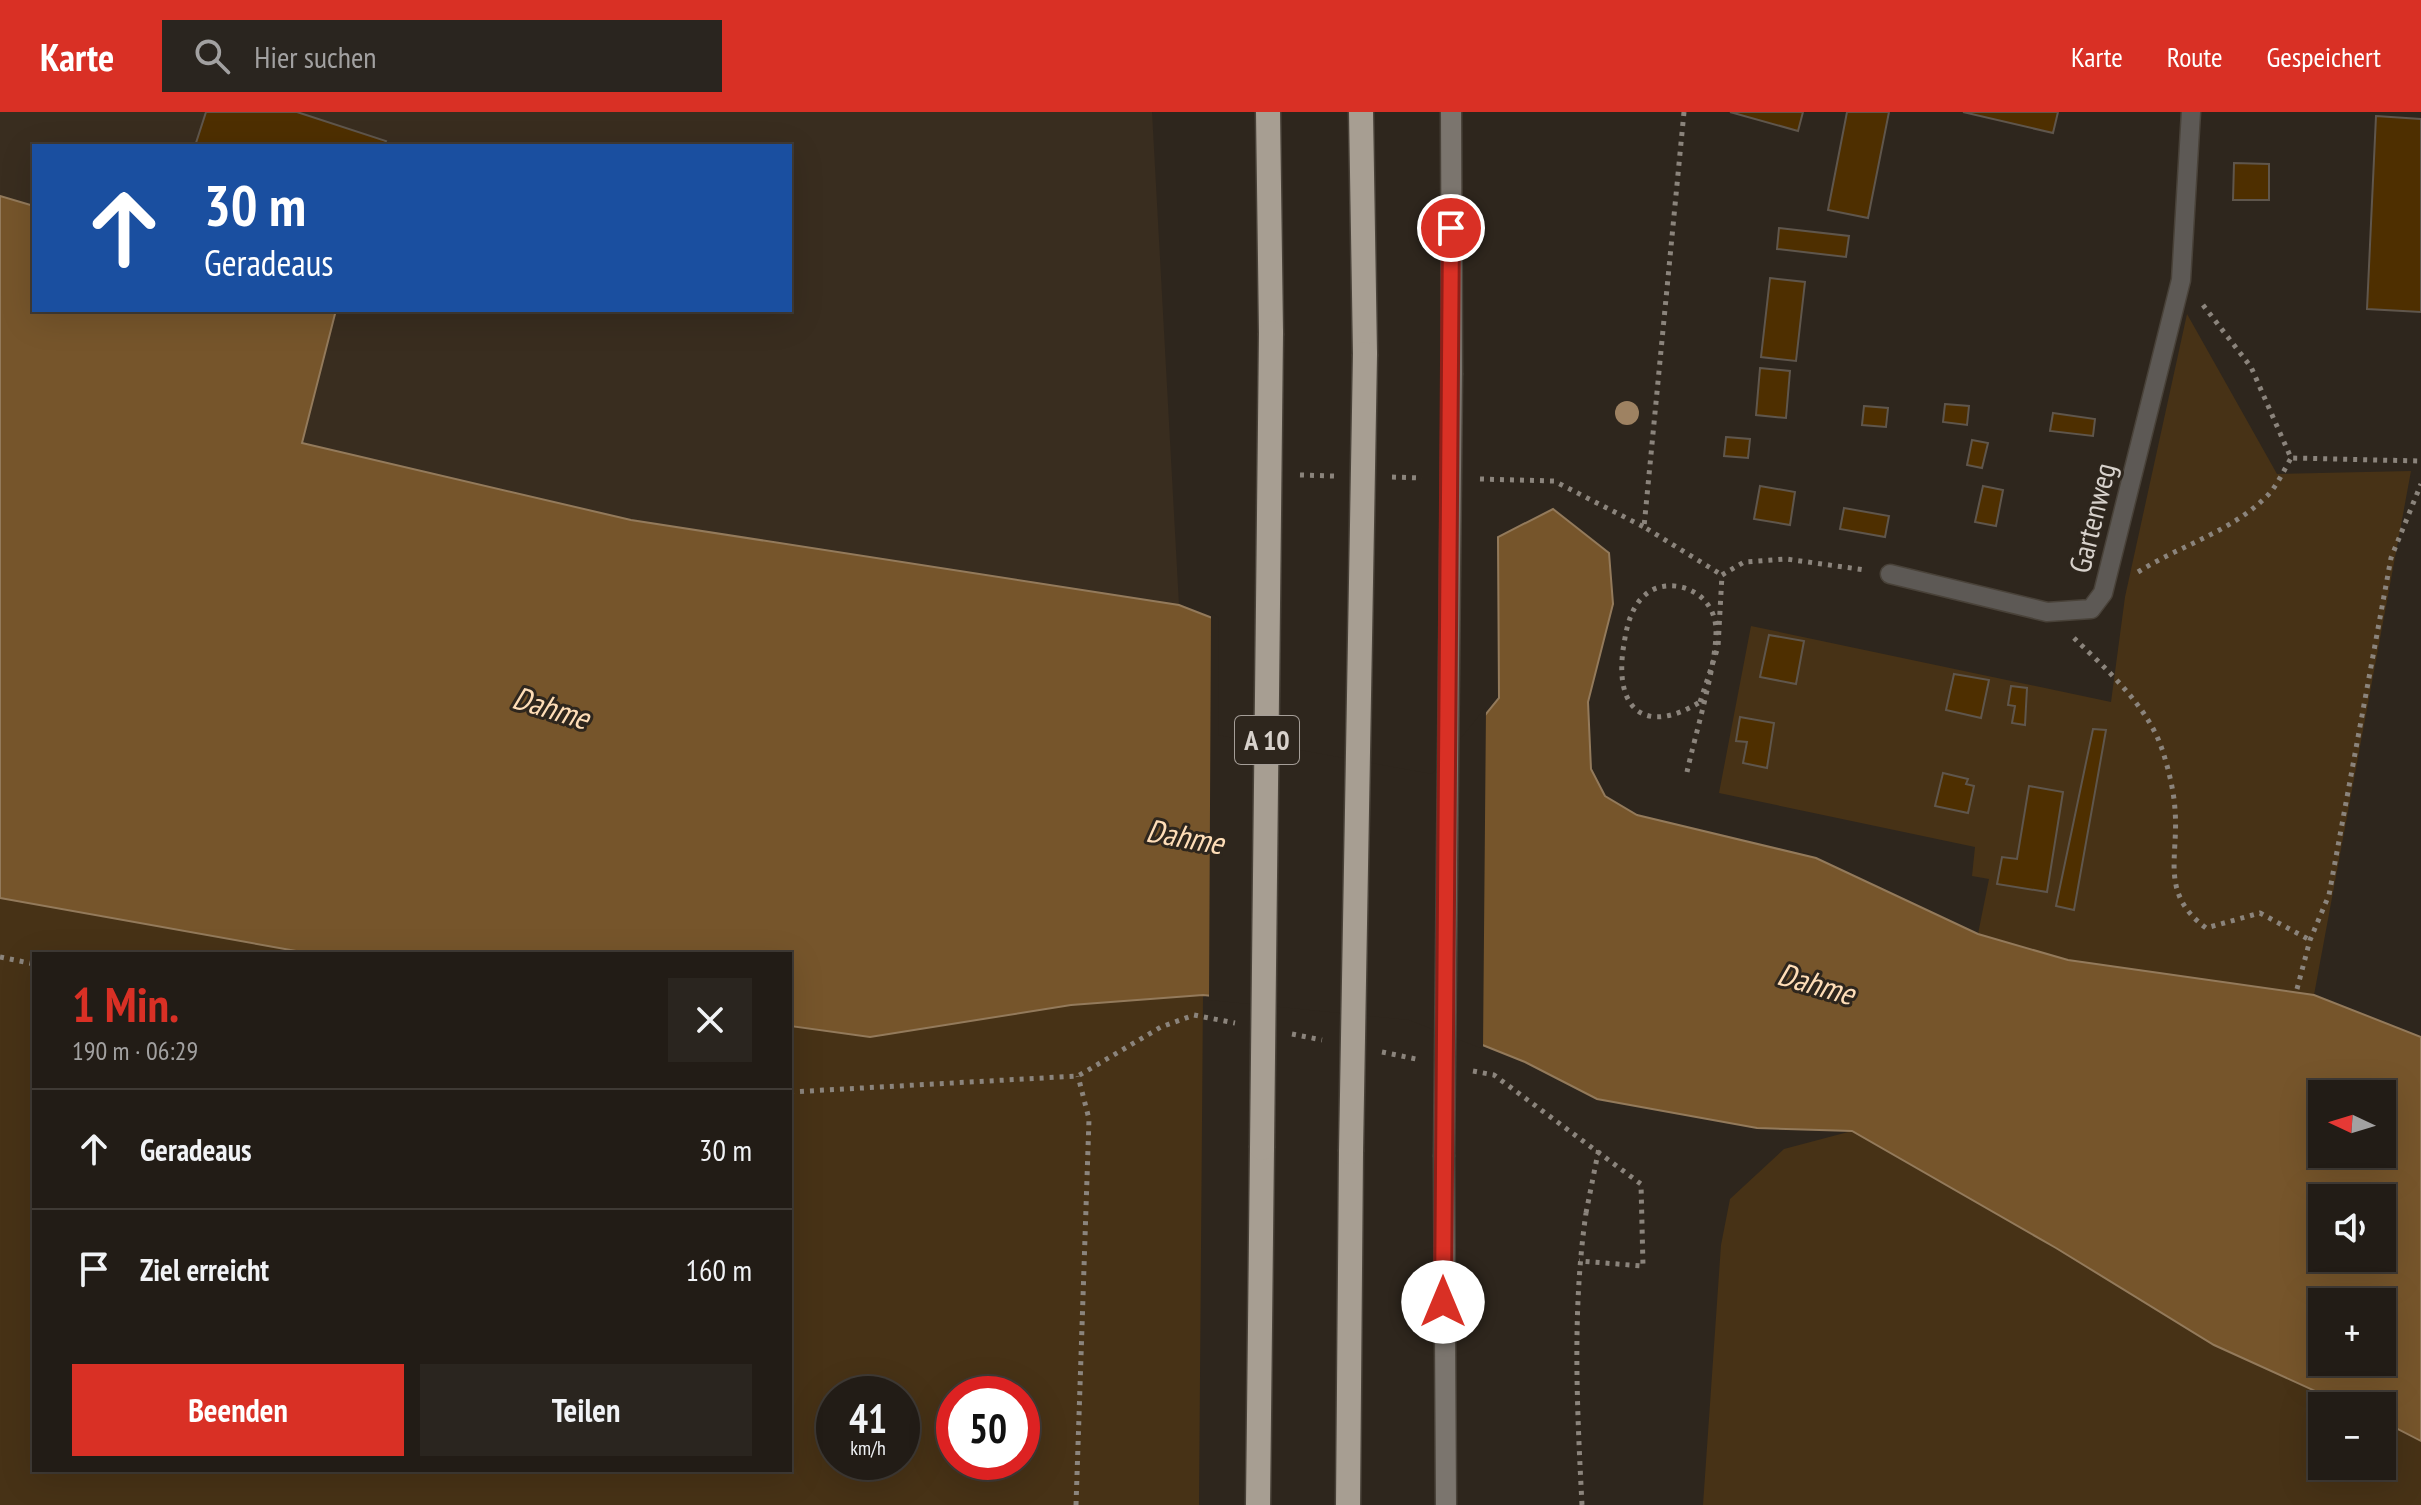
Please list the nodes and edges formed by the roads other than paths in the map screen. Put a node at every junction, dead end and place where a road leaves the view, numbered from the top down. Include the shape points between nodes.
1 (1268, 112) edge
2 (1361, 112) edge
3 (1451, 112) edge
4 (2191, 112) edge
5 (1890, 574) road end
6 (1258, 1505) edge
7 (1348, 1505) edge
8 (1446, 1505) edge

1 - 6 highway, A 10, bridge via 1271,333
2 - 7 highway, bridge via 1365,354
3 - 8 main road, bridge
4 - 5 lane, Gartenweg via 2181,280 2103,593 2091,609 2047,612

